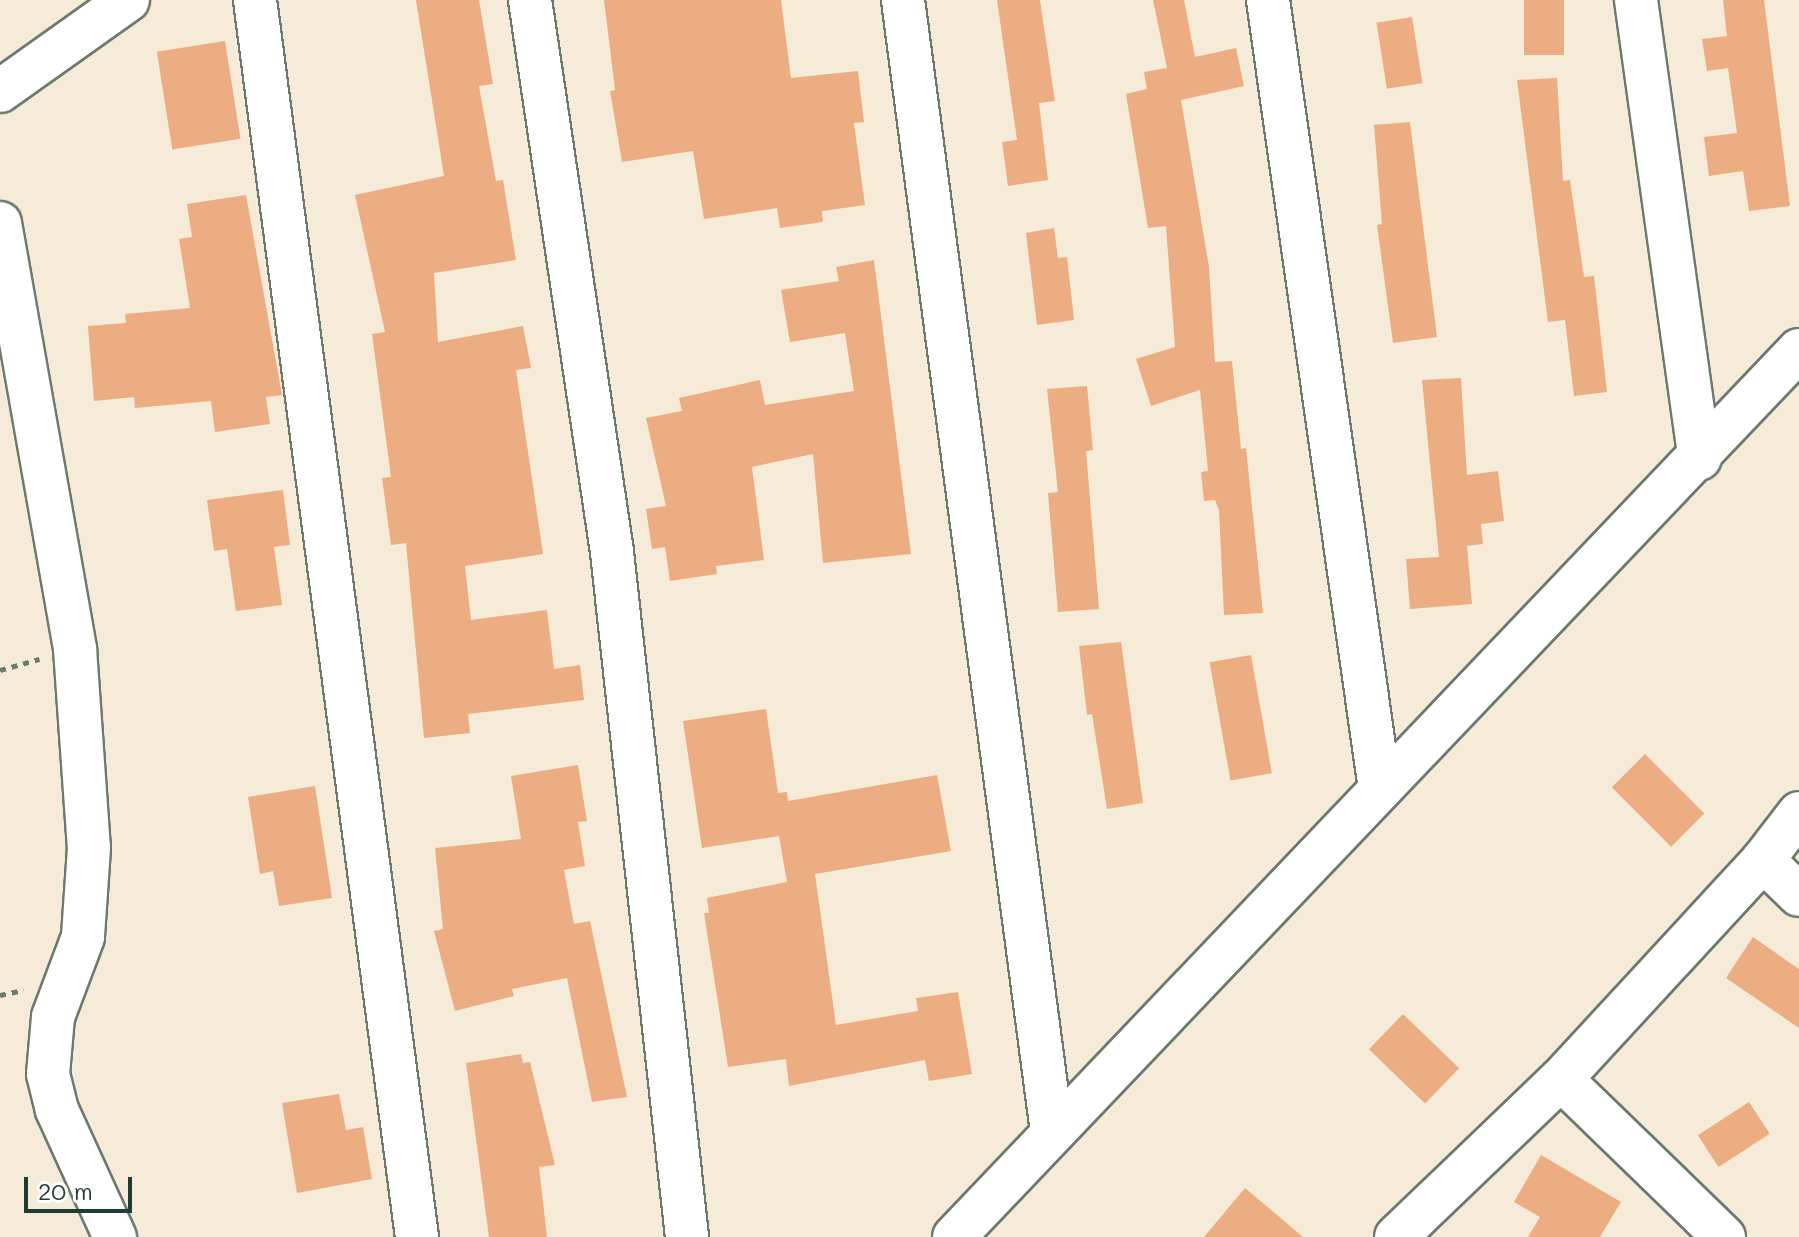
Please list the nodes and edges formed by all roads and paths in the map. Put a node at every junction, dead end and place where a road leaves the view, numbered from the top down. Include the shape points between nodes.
1 (128, 0) edge
2 (255, 0) edge
3 (530, 0) edge
4 (903, 0) edge
5 (1268, 0) edge
6 (1636, 0) edge
7 (0, 91) edge
8 (0, 223) edge
9 (1799, 350) edge
10 (1700, 459) junction
11 (1380, 789) junction
12 (1799, 813) edge
13 (1763, 860) junction
14 (1799, 895) edge
15 (1561, 1079) junction
16 (1052, 1132) junction
17 (115, 1237) edge
18 (417, 1237) edge
19 (687, 1237) edge
20 (954, 1237) edge
21 (1396, 1237) edge
22 (1724, 1237) edge

1 - 7 street
2 - 18 street
3 - 19 street via 612,552
4 - 16 street
5 - 11 street
6 - 10 street
8 - 17 street via 75,649 89,848 83,937 53,1017 48,1074 57,1110
9 - 10 street
10 - 11 street
11 - 16 street
12 - 13 street
13 - 14 street
13 - 15 street
15 - 21 street
15 - 22 street
16 - 20 street

